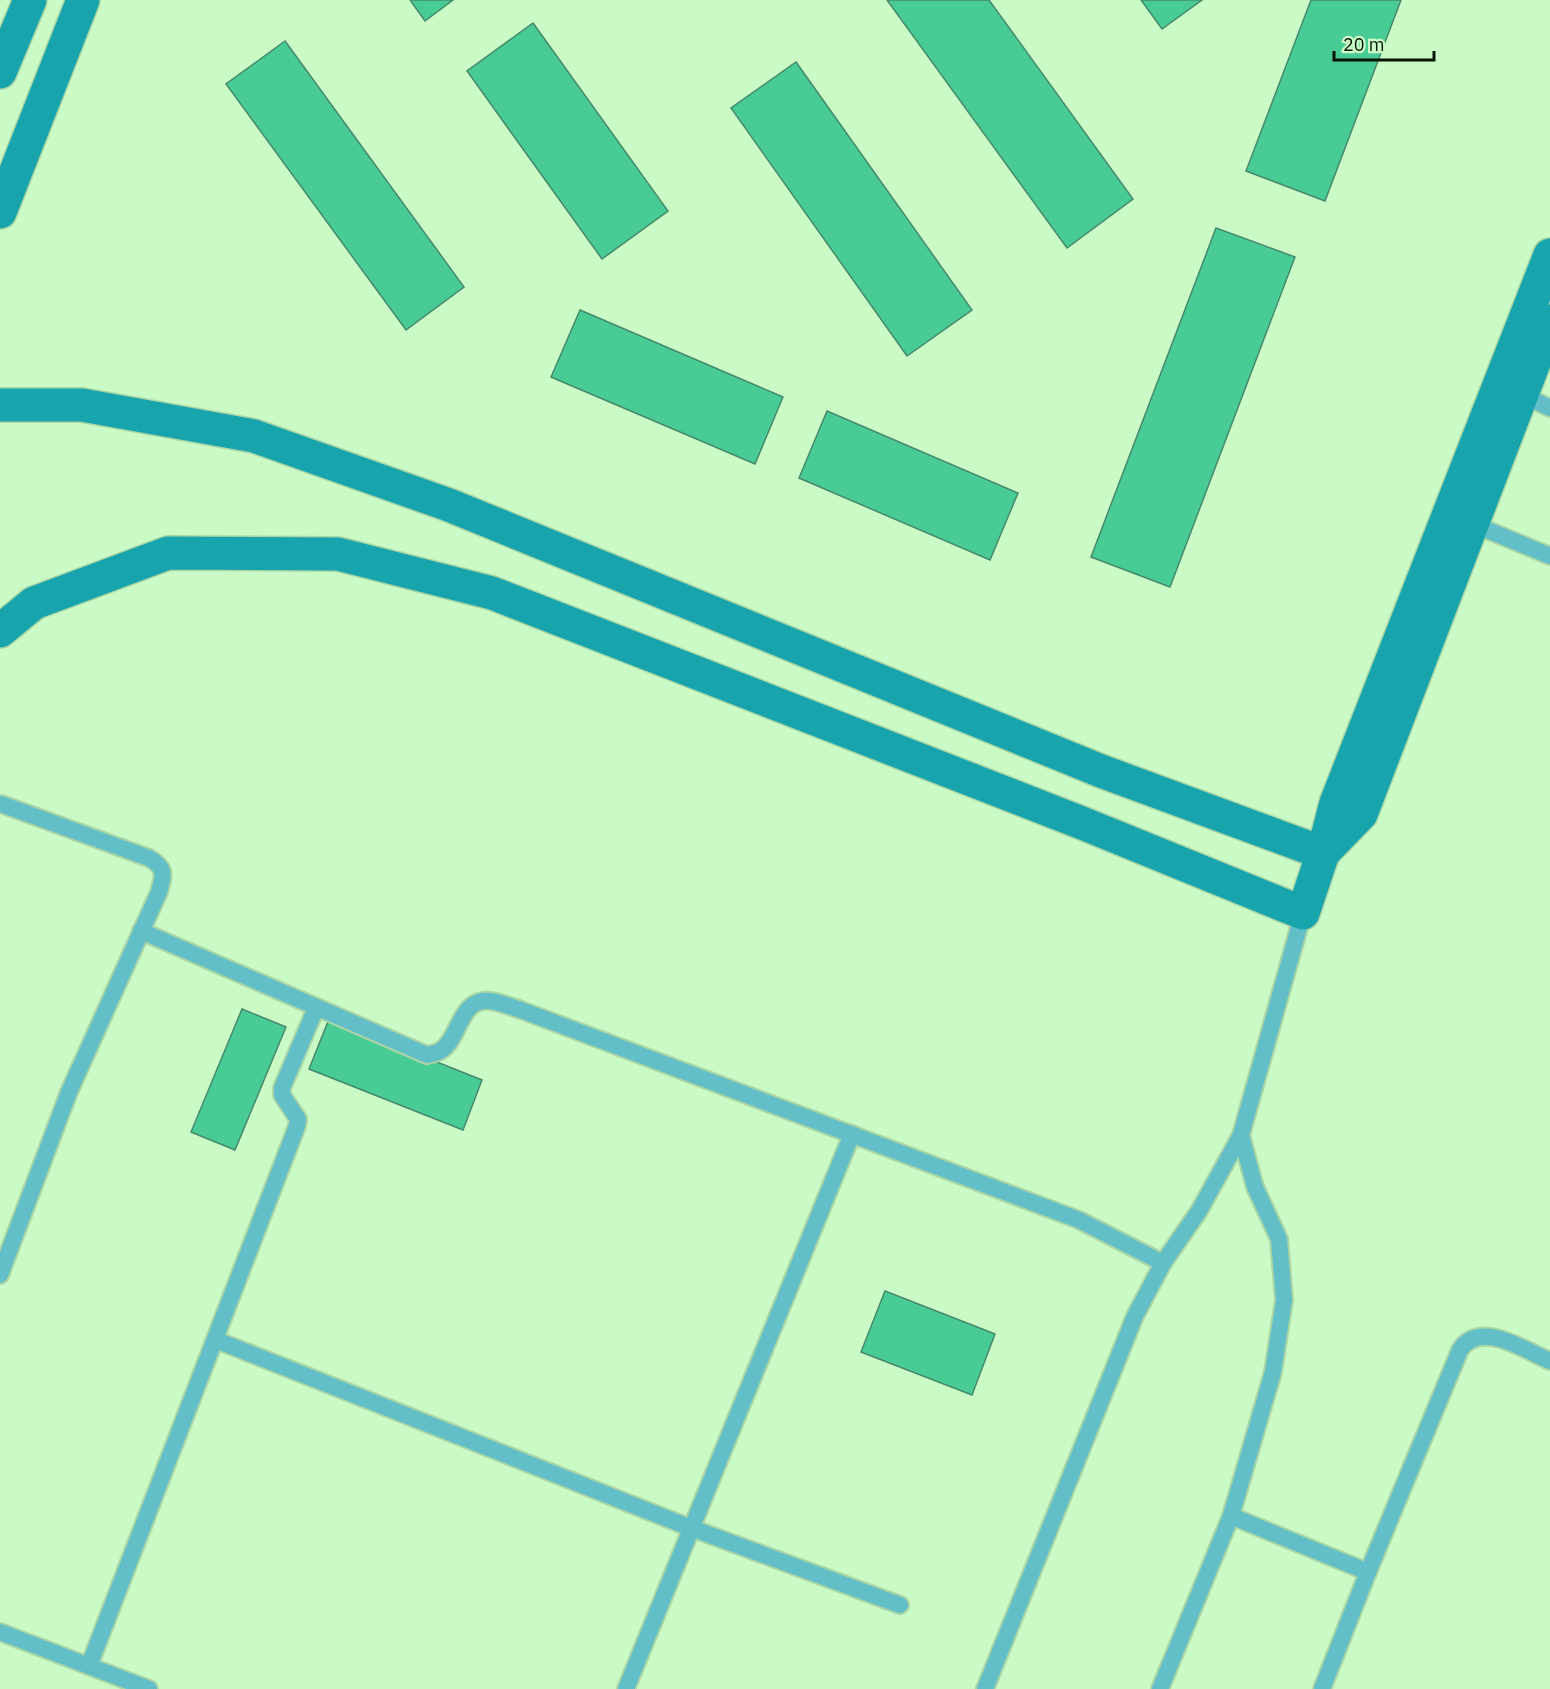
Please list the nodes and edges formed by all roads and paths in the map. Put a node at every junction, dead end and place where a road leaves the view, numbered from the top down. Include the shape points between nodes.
1 (30, 0) edge
2 (83, 0) edge
3 (0, 72) edge
4 (0, 212) edge
5 (1550, 255) edge
6 (1550, 321) edge
7 (1521, 394) junction
8 (0, 405) edge
9 (1550, 408) edge
10 (1473, 524) junction
11 (1550, 556) edge
12 (0, 631) edge
13 (1, 804) edge
14 (1323, 854) junction
15 (1303, 913) junction
16 (141, 931) junction
17 (316, 1008) junction
18 (852, 1134) junction
19 (1241, 1135) junction
20 (1163, 1263) junction
21 (0, 1275) edge
22 (216, 1340) junction
23 (1550, 1361) edge
24 (1231, 1516) junction
25 (692, 1528) junction
26 (1368, 1572) junction
27 (900, 1605) dead end
28 (0, 1632) edge
29 (89, 1666) junction
30 (149, 1689) edge
31 (626, 1689) edge
32 (986, 1689) edge
33 (1160, 1689) edge
34 (1322, 1689) edge

1 - 3 main road
2 - 4 main road
5 - 14 main road via 1336,803
6 - 7 main road
7 - 9 lane
7 - 10 main road
8 - 14 main road via 82,405 254,436 449,505 1101,771
10 - 11 lane
10 - 14 main road via 1361,814
12 - 15 main road via 34,603 168,553 338,554 492,593
13 - 16 lane via 159,864 162,879
14 - 15 main road
15 - 19 lane
16 - 17 lane
16 - 21 lane via 69,1092
17 - 18 lane via 427,1055 441,1051 466,1012 476,1003 488,1000
17 - 22 lane via 282,1088 282,1095 298,1119 297,1126
18 - 20 lane via 1079,1220
18 - 25 lane
19 - 20 lane via 1199,1211
19 - 24 lane via 1255,1187 1279,1239 1284,1300 1273,1372
20 - 32 lane via 1135,1316
22 - 25 lane
22 - 29 lane
23 - 26 lane via 1487,1335 1465,1342
24 - 26 lane
24 - 33 lane
25 - 27 lane
25 - 31 lane
26 - 34 lane
28 - 29 lane
29 - 30 lane

